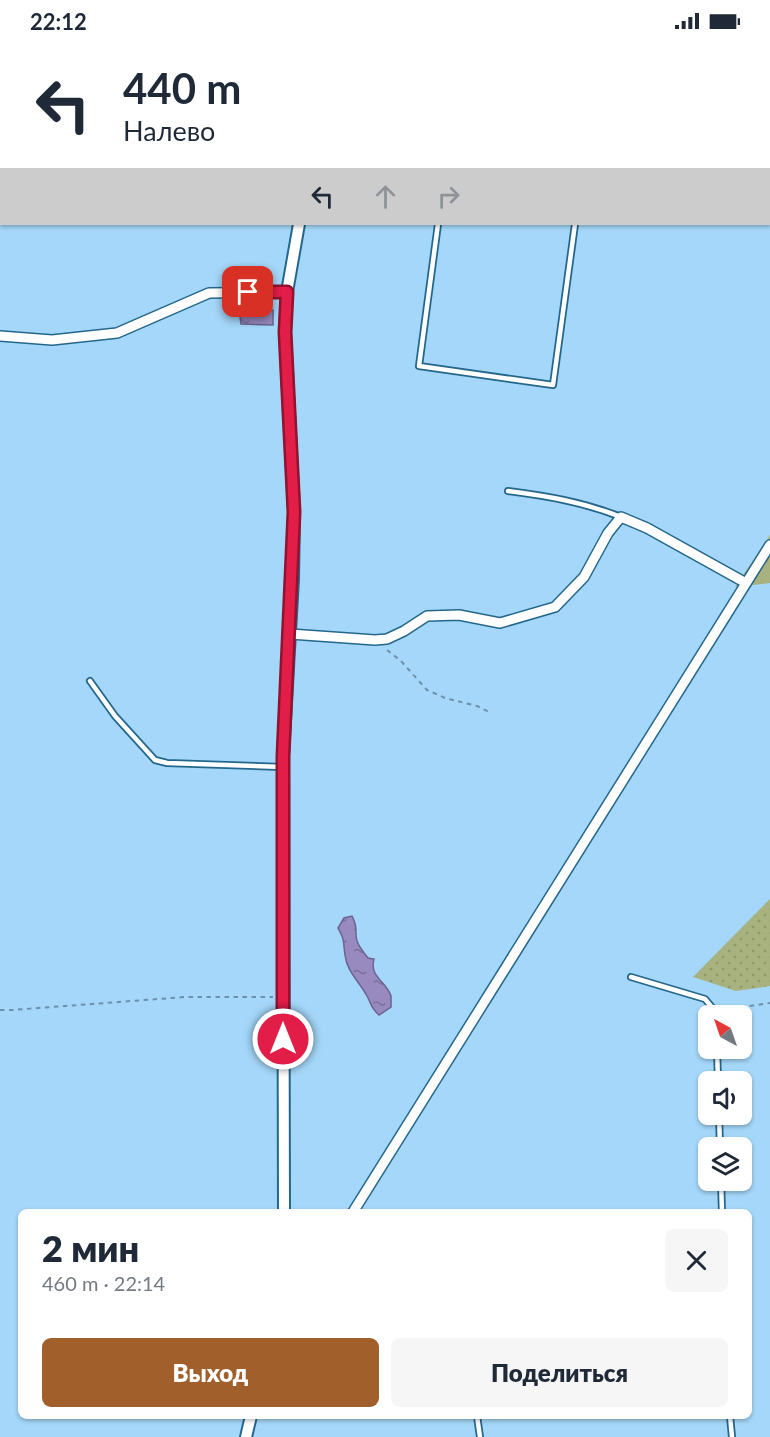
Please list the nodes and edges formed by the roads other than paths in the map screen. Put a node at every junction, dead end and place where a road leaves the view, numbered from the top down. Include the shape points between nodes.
1 (299, 225) edge
2 (438, 225) edge
3 (575, 225) edge
4 (287, 292) junction
5 (0, 336) edge
6 (508, 491) dead end
7 (621, 517) junction
8 (768, 551) edge
9 (746, 583) junction
10 (290, 634) junction
11 (90, 681) dead end
12 (283, 768) junction
13 (631, 977) dead end
14 (709, 1005) edge
15 (721, 1191) edge
16 (284, 1209) edge
17 (355, 1209) edge
18 (722, 1209) edge
19 (250, 1419) edge
20 (477, 1419) edge
21 (730, 1419) edge
22 (246, 1437) edge
23 (480, 1437) edge
24 (732, 1437) edge

1 - 4 street
2 - 3 lane via 419,366 553,385
4 - 5 street via 209,293 117,333 52,340
4 - 10 street via 285,332 294,512
6 - 7 lane via 558,497
7 - 9 street
7 - 10 street via 584,577 555,607 500,623 459,615 427,616 396,635 375,640
8 - 9 street
9 - 17 street
10 - 12 street
11 - 12 lane via 155,760
12 - 16 street
13 - 14 lane via 705,999
15 - 18 lane
19 - 22 street
20 - 23 lane
21 - 24 lane

